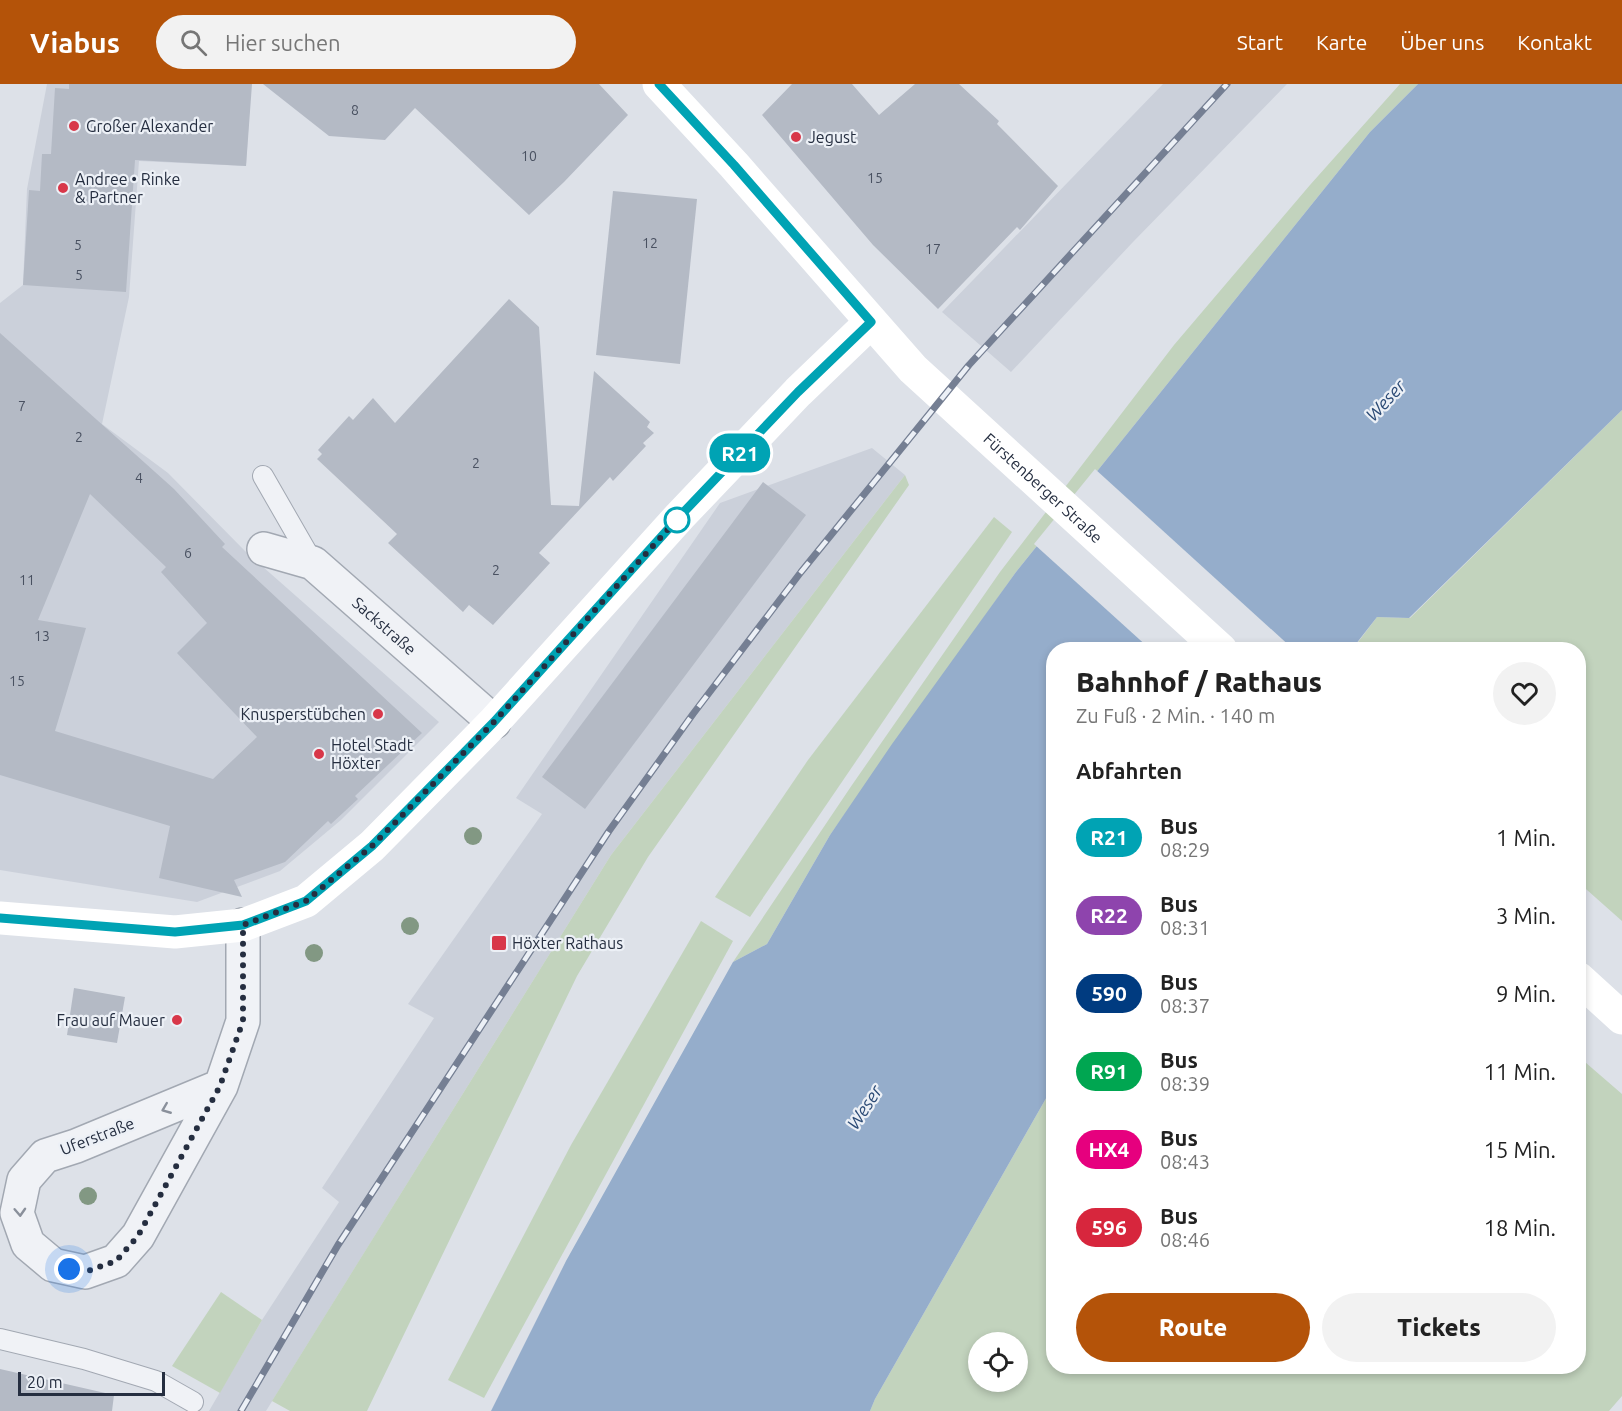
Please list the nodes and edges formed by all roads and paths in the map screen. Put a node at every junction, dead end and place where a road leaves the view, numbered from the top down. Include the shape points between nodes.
1 (666, 86) edge
2 (871, 322) junction
3 (263, 476) dead end
4 (264, 549) dead end
5 (313, 563) junction
6 (1212, 642) edge
7 (494, 722) junction
8 (0, 918) edge
9 (243, 925) junction
10 (1586, 985) edge
11 (1622, 1018) edge
12 (220, 1086) junction
13 (0, 1339) edge
14 (193, 1401) dead end

1 - 2 main road, Fürstenberger Straße
2 - 6 main road, Fürstenberger Straße via 943,398
2 - 7 main road via 680,516
3 - 5 lane
4 - 5 street, Sackstraße
5 - 7 street, Sackstraße
7 - 9 main road via 372,846 306,901
8 - 9 main road via 175,932
9 - 12 street, Uferstraße via 243,1021
10 - 11 main road
12 -> 12 street, Uferstraße via 45,1156 24,1180 21,1191 17,1213 28,1244 53,1265 85,1272 116,1261 138,1236
13 - 14 lane via 156,1381

